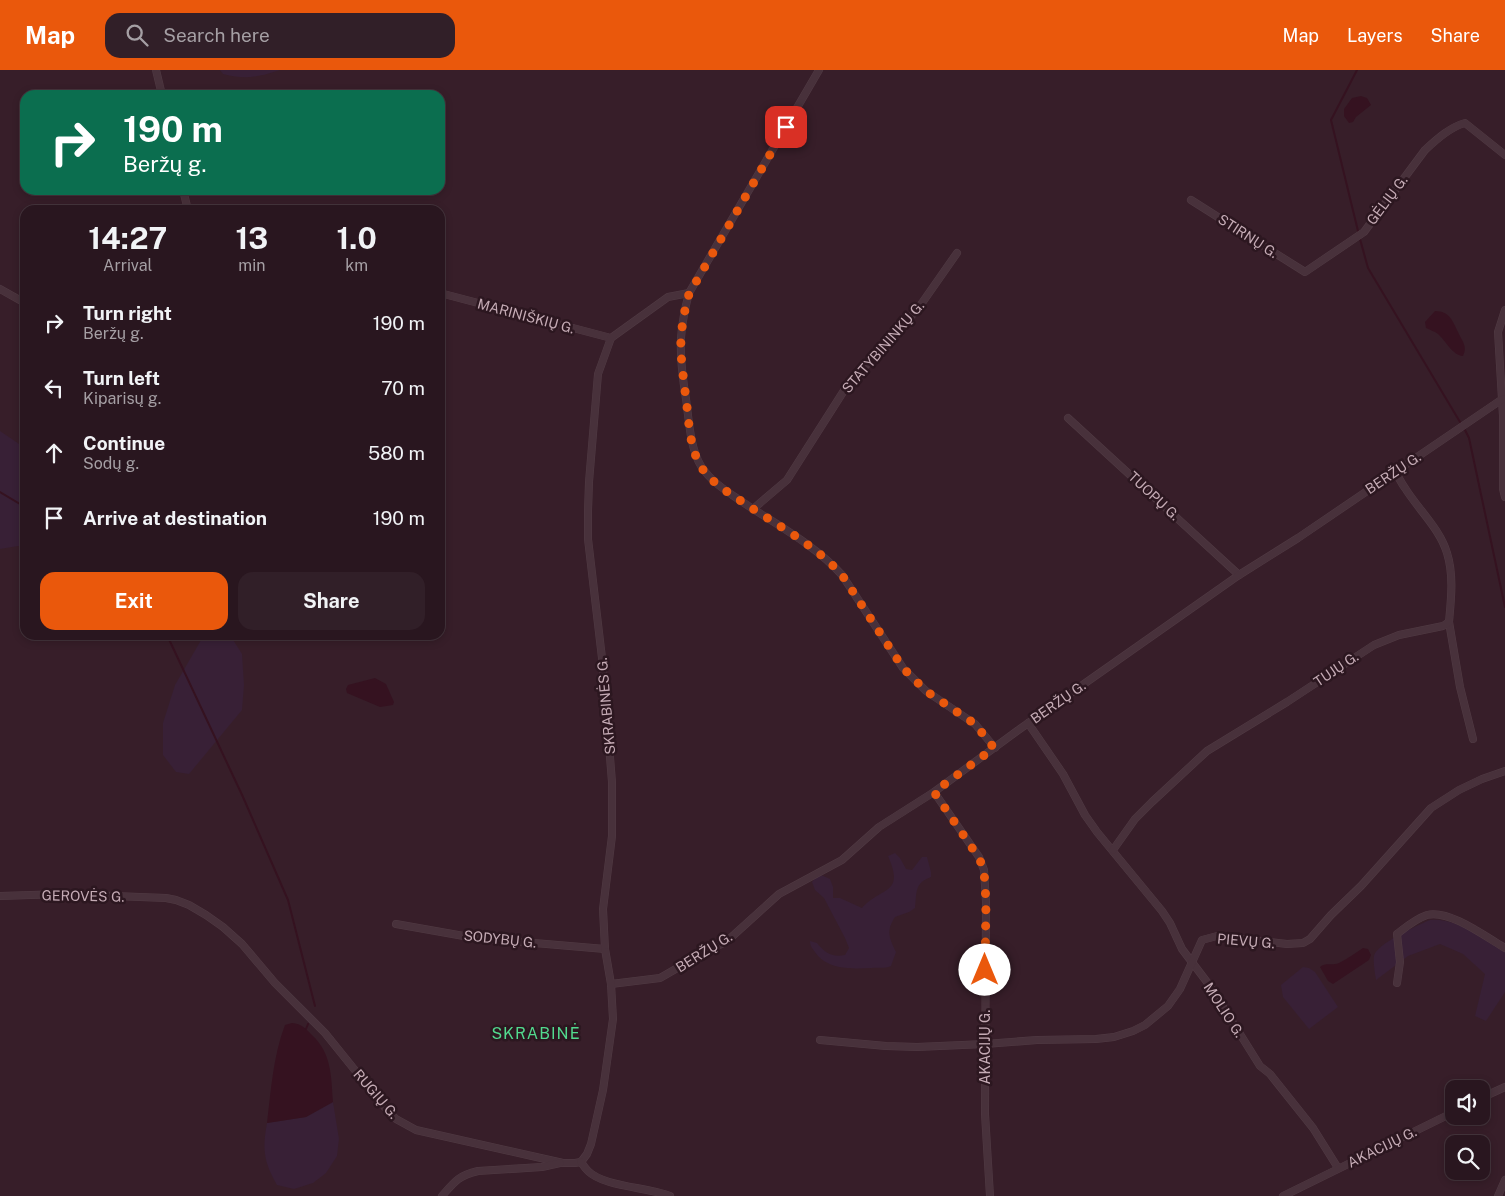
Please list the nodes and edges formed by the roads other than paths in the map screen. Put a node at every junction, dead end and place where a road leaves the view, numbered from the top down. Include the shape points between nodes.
1 (156, 70) edge
2 (818, 70) edge
3 (161, 90) edge
4 (1505, 155) edge
5 (1191, 200) dead end
6 (957, 254) dead end
7 (1305, 272) joint
8 (0, 289) edge
9 (445, 294) edge
10 (689, 294) junction
11 (20, 300) edge
12 (1505, 310) edge
13 (611, 338) junction
14 (1503, 399) edge
15 (1068, 418) dead end
16 (1395, 472) junction
17 (1505, 497) edge
18 (754, 509) junction
19 (1239, 575) junction
20 (1449, 622) junction
21 (1028, 723) junction
22 (1473, 740) dead end
23 (994, 748) junction
24 (1505, 771) edge
25 (934, 792) junction
26 (1113, 850) junction
27 (0, 896) edge
28 (166, 898) joint
29 (396, 924) dead end
30 (1505, 948) edge
31 (605, 949) junction
32 (1192, 961) junction
33 (1397, 983) dead end
34 (611, 984) junction
35 (820, 1040) dead end
36 (985, 1044) junction
37 (1505, 1087) edge
38 (1490, 1094) edge
39 (1445, 1116) edge
40 (581, 1162) junction
41 (563, 1163) junction
42 (1338, 1168) junction
43 (1505, 1180) edge
44 (442, 1196) edge
45 (670, 1196) edge
46 (990, 1196) edge
47 (1283, 1196) edge
48 (1498, 1196) edge

1 - 3 street
2 - 10 street
4 - 7 street, GĖLIŲ G. via 1465,124 1459,125 1425,150 1364,232
5 - 7 street, STIRNŲ G.
6 - 18 street, STATYBININKŲ G. via 886,347 852,378 787,480
8 - 11 street
9 - 13 street, MARINIŠKIŲ G.
10 - 13 street via 668,297
10 - 18 street via 680,341 691,436 698,460 709,477
12 - 14 street via 1498,332
13 - 31 street, SKRABINĖS G. via 598,374 588,512 612,782 612,836 603,909
14 - 16 street, BERŽŲ G.
14 - 17 street
15 - 19 street, TUOPŲ G.
16 - 19 street, BERŽŲ G.
16 - 20 street via 1447,552 1452,597
18 - 23 street via 831,563 903,668 926,691 975,724
19 - 21 street, BERŽŲ G.
20 - 22 street
20 - 26 street, TUJŲ G. via 1374,645 1207,751 1135,820
21 - 23 street, BERŽŲ G.
21 - 26 street, MOLIO G. via 1063,774 1085,815
23 - 25 street, BERŽŲ G.
24 - 32 street, PIEVŲ G. via 1459,790 1431,808 1303,944 1217,936 1202,940
25 - 34 street, BERŽŲ G. via 879,827 842,860 779,894 726,942 655,980
25 - 36 street, AKACIJŲ G. via 984,870
26 - 32 street, MOLIO G. via 1162,910 1182,949
27 - 28 street, GEROVĖS G. via 62,894
28 - 41 street, RUGIŲ G. via 206,915 242,944 326,1033 396,1119 416,1130
29 - 31 street, SODYBŲ G. via 475,938
30 - 33 street via 1446,916 1432,914 1417,919 1397,934 1400,962
31 - 34 street, SKRABINĖS G.
32 - 36 street, PIEVŲ G. via 1180,989 1168,1006 1132,1031 1096,1039
32 - 42 street, MOLIO G. via 1260,1066 1313,1128
34 - 40 street, SKRABINĖS G. via 613,1019 608,1064 591,1144
35 - 36 street, PIEVŲ G. via 917,1047
36 - 46 street, AKACIJŲ G.
37 - 38 street
39 - 42 street, AKACIJŲ G.
40 - 41 street, RUGIŲ G.
40 - 45 street via 589,1172 605,1181
41 - 44 street via 468,1173 458,1178
42 - 47 street, AKACIJŲ G.
43 - 48 street

